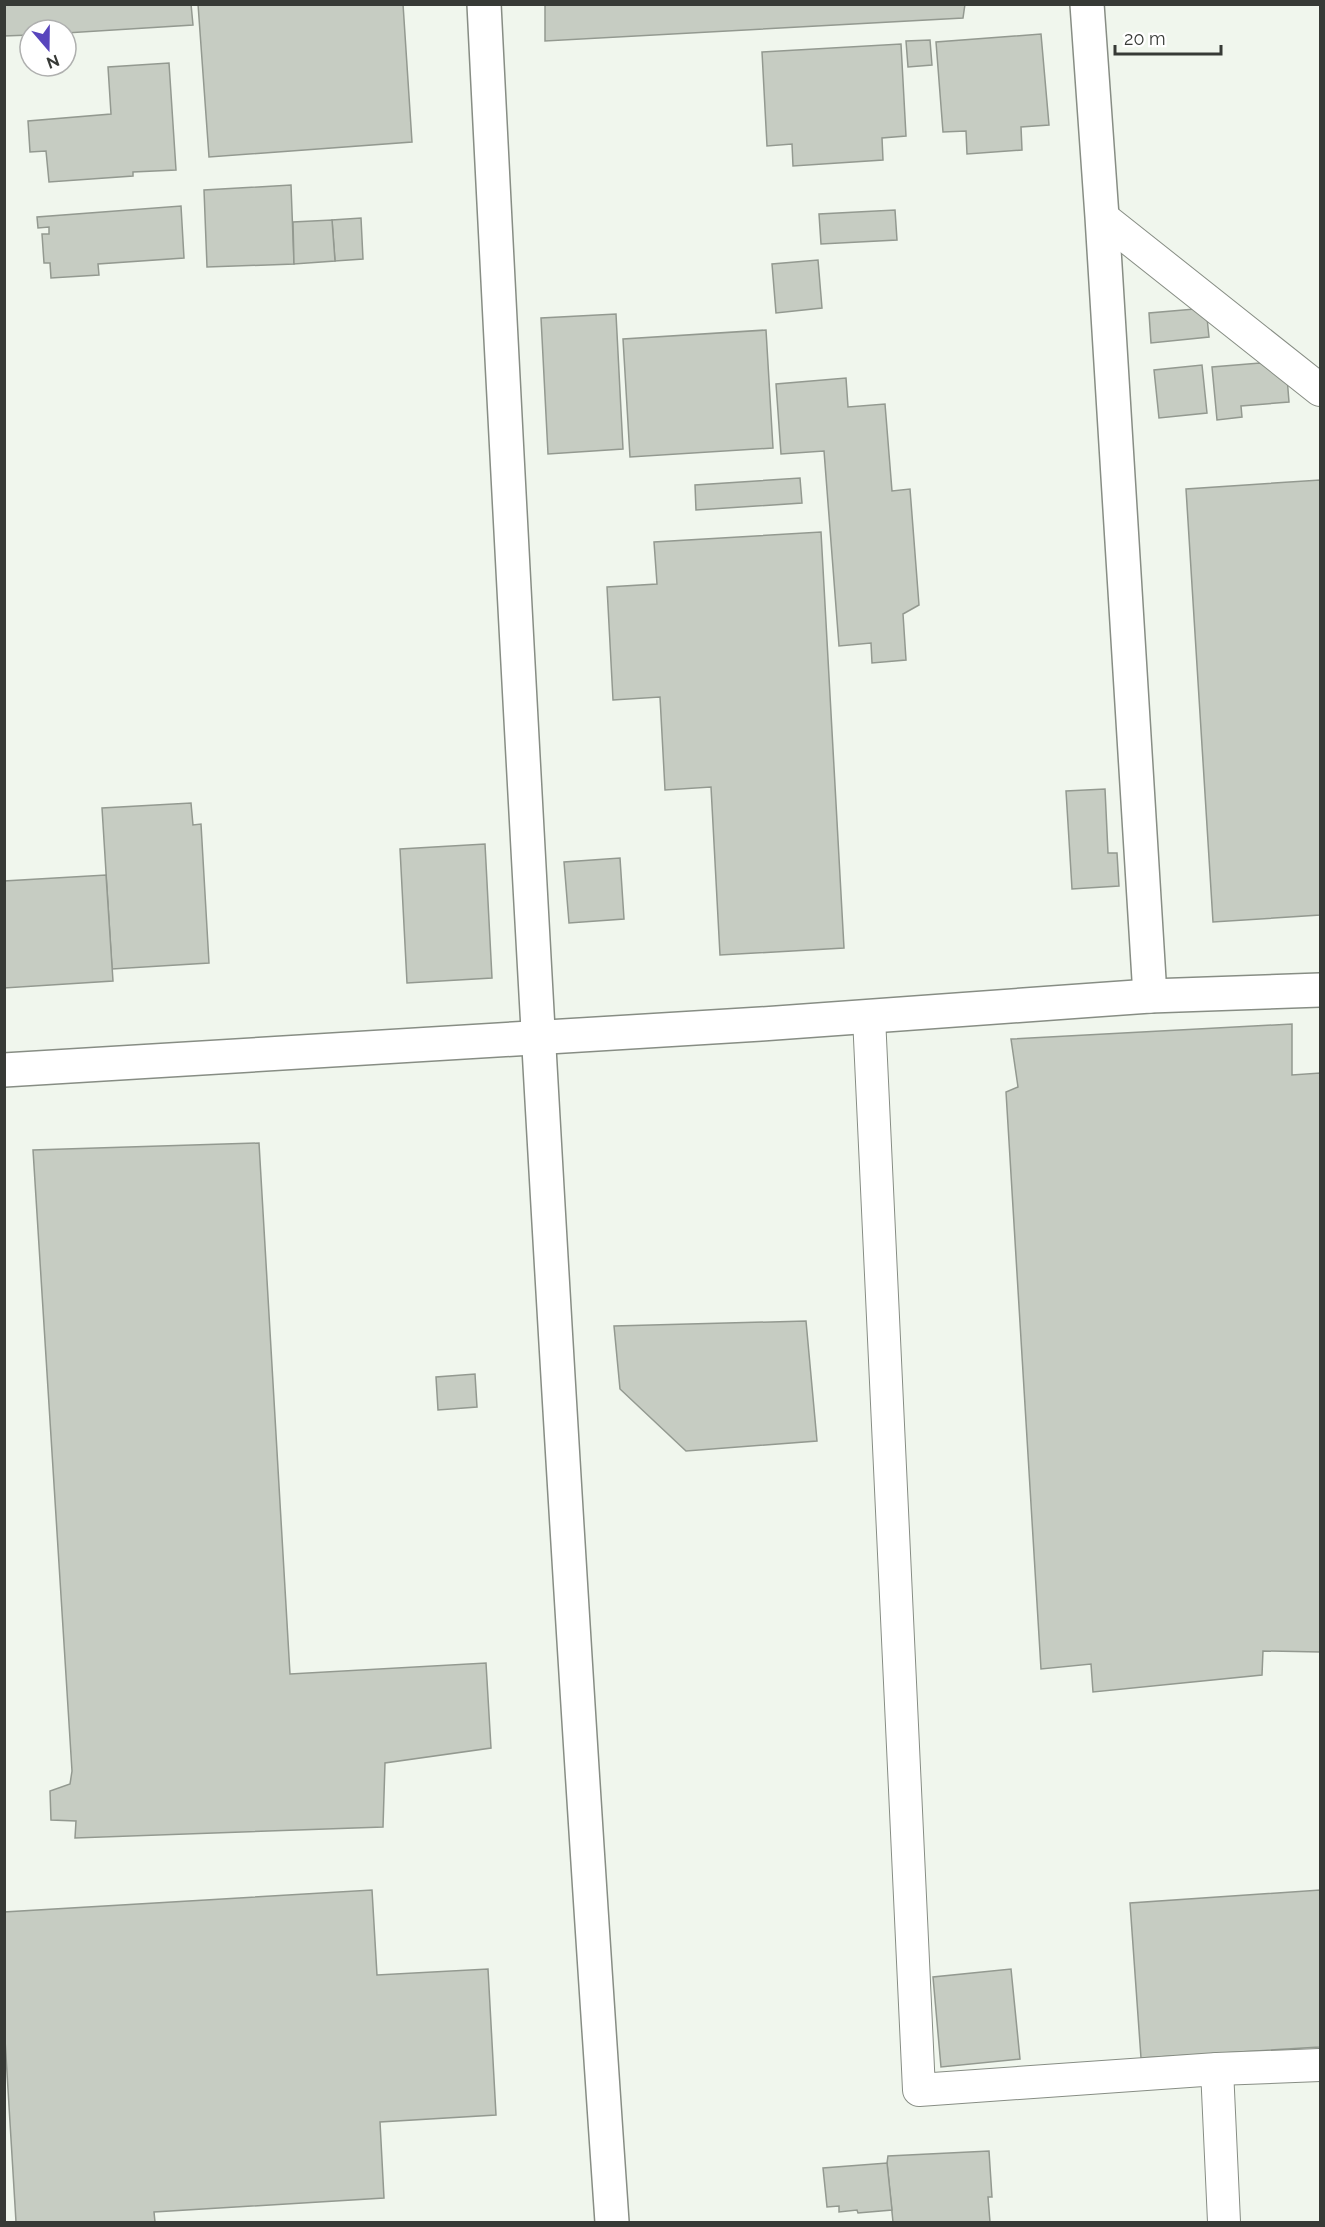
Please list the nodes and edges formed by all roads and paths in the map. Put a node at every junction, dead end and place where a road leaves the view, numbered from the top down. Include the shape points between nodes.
1 (484, 4) edge
2 (1087, 4) edge
3 (1102, 217) junction
4 (1320, 390) edge
5 (1320, 990) edge
6 (1150, 996) junction
7 (869, 1017) junction
8 (538, 1037) junction
9 (4, 1070) edge
10 (1320, 2065) edge
11 (1217, 2068) junction
12 (612, 2223) edge
13 (1224, 2223) edge

1 - 8 street
2 - 3 street
3 - 4 street
3 - 6 street
5 - 6 street
6 - 7 street
7 - 8 street
7 - 11 street via 919,2090
8 - 9 street
8 - 12 street
10 - 11 street
11 - 13 street

